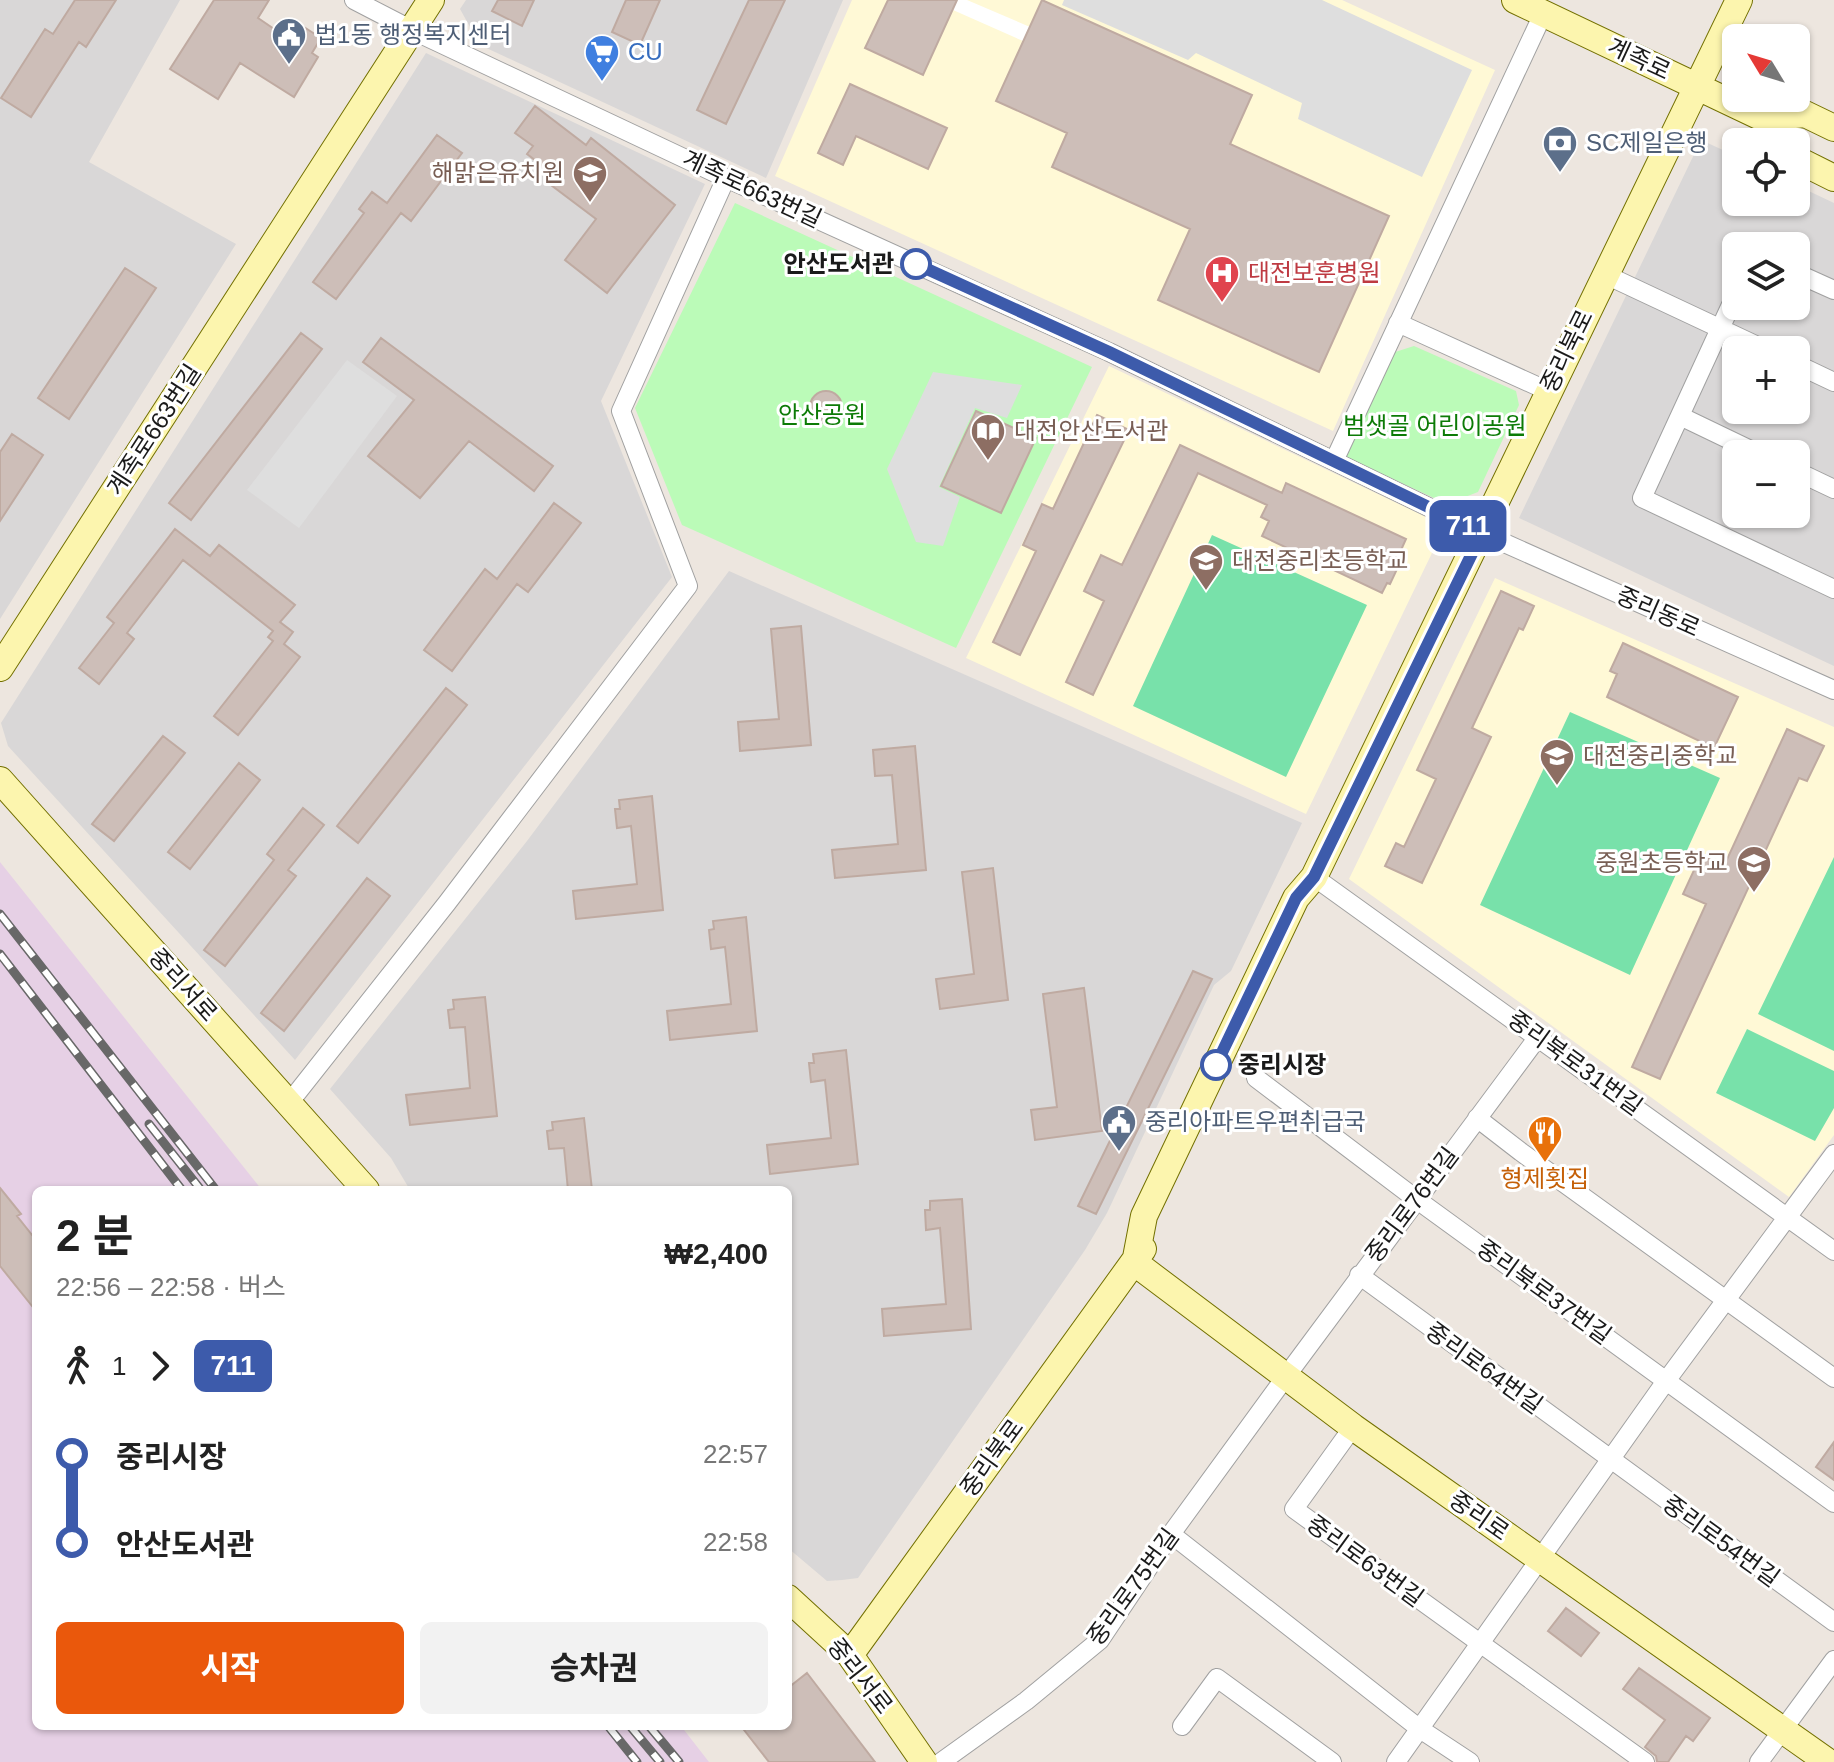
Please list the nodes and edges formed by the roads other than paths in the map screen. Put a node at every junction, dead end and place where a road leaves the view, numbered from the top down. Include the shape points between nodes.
1 (354, 0) edge
2 (431, 0) edge
3 (1515, 0) edge
4 (1739, 0) edge
5 (1543, 14) junction
6 (412, 30) junction
7 (1696, 86) junction
8 (1763, 118) junction
9 (1770, 128) edge
10 (1834, 128) edge
11 (1810, 166) edge
12 (726, 178) junction
13 (1834, 178) edge
14 (1604, 274) junction
15 (1810, 279) edge
16 (1834, 290) edge
17 (1724, 320) edge
18 (1398, 323) junction
19 (1720, 328) junction
20 (1737, 336) edge
21 (1810, 371) edge
22 (1834, 382) edge
23 (1548, 391) junction
24 (1680, 416) junction
25 (1730, 440) edge
26 (1334, 461) junction
27 (1810, 478) edge
28 (1834, 489) edge
29 (1482, 533) junction
30 (1834, 589) edge
31 (0, 668) edge
32 (1834, 690) edge
33 (0, 780) edge
34 (1314, 877) junction
35 (1538, 1037) junction
36 (1256, 1078) dead end
37 (289, 1103) junction
38 (1477, 1118) junction
39 (1834, 1154) edge
40 (362, 1186) edge
41 (1416, 1199) junction
42 (1788, 1218) junction
43 (1834, 1251) edge
44 (1135, 1263) junction
45 (1359, 1275) junction
46 (1725, 1301) junction
47 (1287, 1375) junction
48 (1834, 1378) edge
49 (1666, 1381) junction
50 (1353, 1427) junction
51 (1609, 1460) junction
52 (1834, 1503) edge
53 (1171, 1534) junction
54 (1540, 1559) junction
55 (792, 1602) edge
56 (1834, 1622) edge
57 (1480, 1643) junction
58 (850, 1655) junction
59 (1834, 1660) edge
60 (1182, 1726) dead end
61 (1420, 1729) junction
62 (1783, 1730) junction
63 (924, 1762) edge
64 (941, 1762) edge
65 (1332, 1762) edge
66 (1396, 1762) edge
67 (1470, 1762) edge
68 (1645, 1762) edge
69 (1759, 1762) edge
70 (1828, 1762) edge

1 - 6 street, 계족로663번길
2 - 6 main road, 계족로663번길
3 - 5 main road, 계족로
4 - 7 main road, 중리북로
5 - 7 main road, 계족로
5 - 18 street
6 - 12 street, 계족로663번길
6 - 31 main road, 계족로663번길
7 - 8 main road, 계족로
7 - 14 main road, 중리북로
8 - 9 main road
8 - 10 main road via 1805,114
11 - 13 main road
12 - 26 street, 계족로663번길
12 - 37 street via 621,411 688,586
14 - 19 street
14 - 23 main road, 중리북로
15 - 16 street
17 - 19 street
18 - 23 street
18 - 26 street
19 - 20 street
19 - 24 street
21 - 22 street
23 - 29 main road, 중리북로
24 - 25 street
24 - 30 street via 1642,498
26 - 29 street, 계족로663번길
27 - 28 street
29 - 32 street, 중리동로
29 - 34 main road, 중리북로
33 - 37 main road, 중리서로
34 - 35 street, 중리북로31번길
34 - 44 main road, 중리북로 via 1296,898 1144,1216
35 - 38 street, 중리로76번길
35 - 42 street, 중리북로31번길
36 - 41 street, 중리북로37번길
37 - 40 main road, 중리서로
38 - 41 street, 중리로76번길
38 - 46 street
39 - 42 street
41 - 45 street, 중리로76번길
41 - 49 street, 중리북로37번길
42 - 43 street, 중리북로31번길
42 - 46 street
44 - 47 main road, 중리로
44 - 58 main road, 중리북로
45 - 47 street, 중리로76번길
45 - 51 street, 중리로64번길
46 - 48 street
46 - 49 street
47 - 50 main road, 중리로
47 - 53 street, 중리로75번길
49 - 51 street
49 - 52 street, 중리북로37번길
50 - 54 main road, 중리로
50 - 57 street, 중리로63번길 via 1294,1509
51 - 54 street
51 - 56 street, 중리로54번길
53 - 61 street
53 - 64 street, 중리로75번길 via 1100,1640
54 - 57 street
54 - 62 main road, 중리로
55 - 58 main road, 중리서로
57 - 61 street
57 - 68 street
58 - 63 main road, 중리서로
59 - 62 street
60 - 65 street via 1217,1678
61 - 66 street
61 - 67 street
62 - 69 street
62 - 70 main road, 중리로

